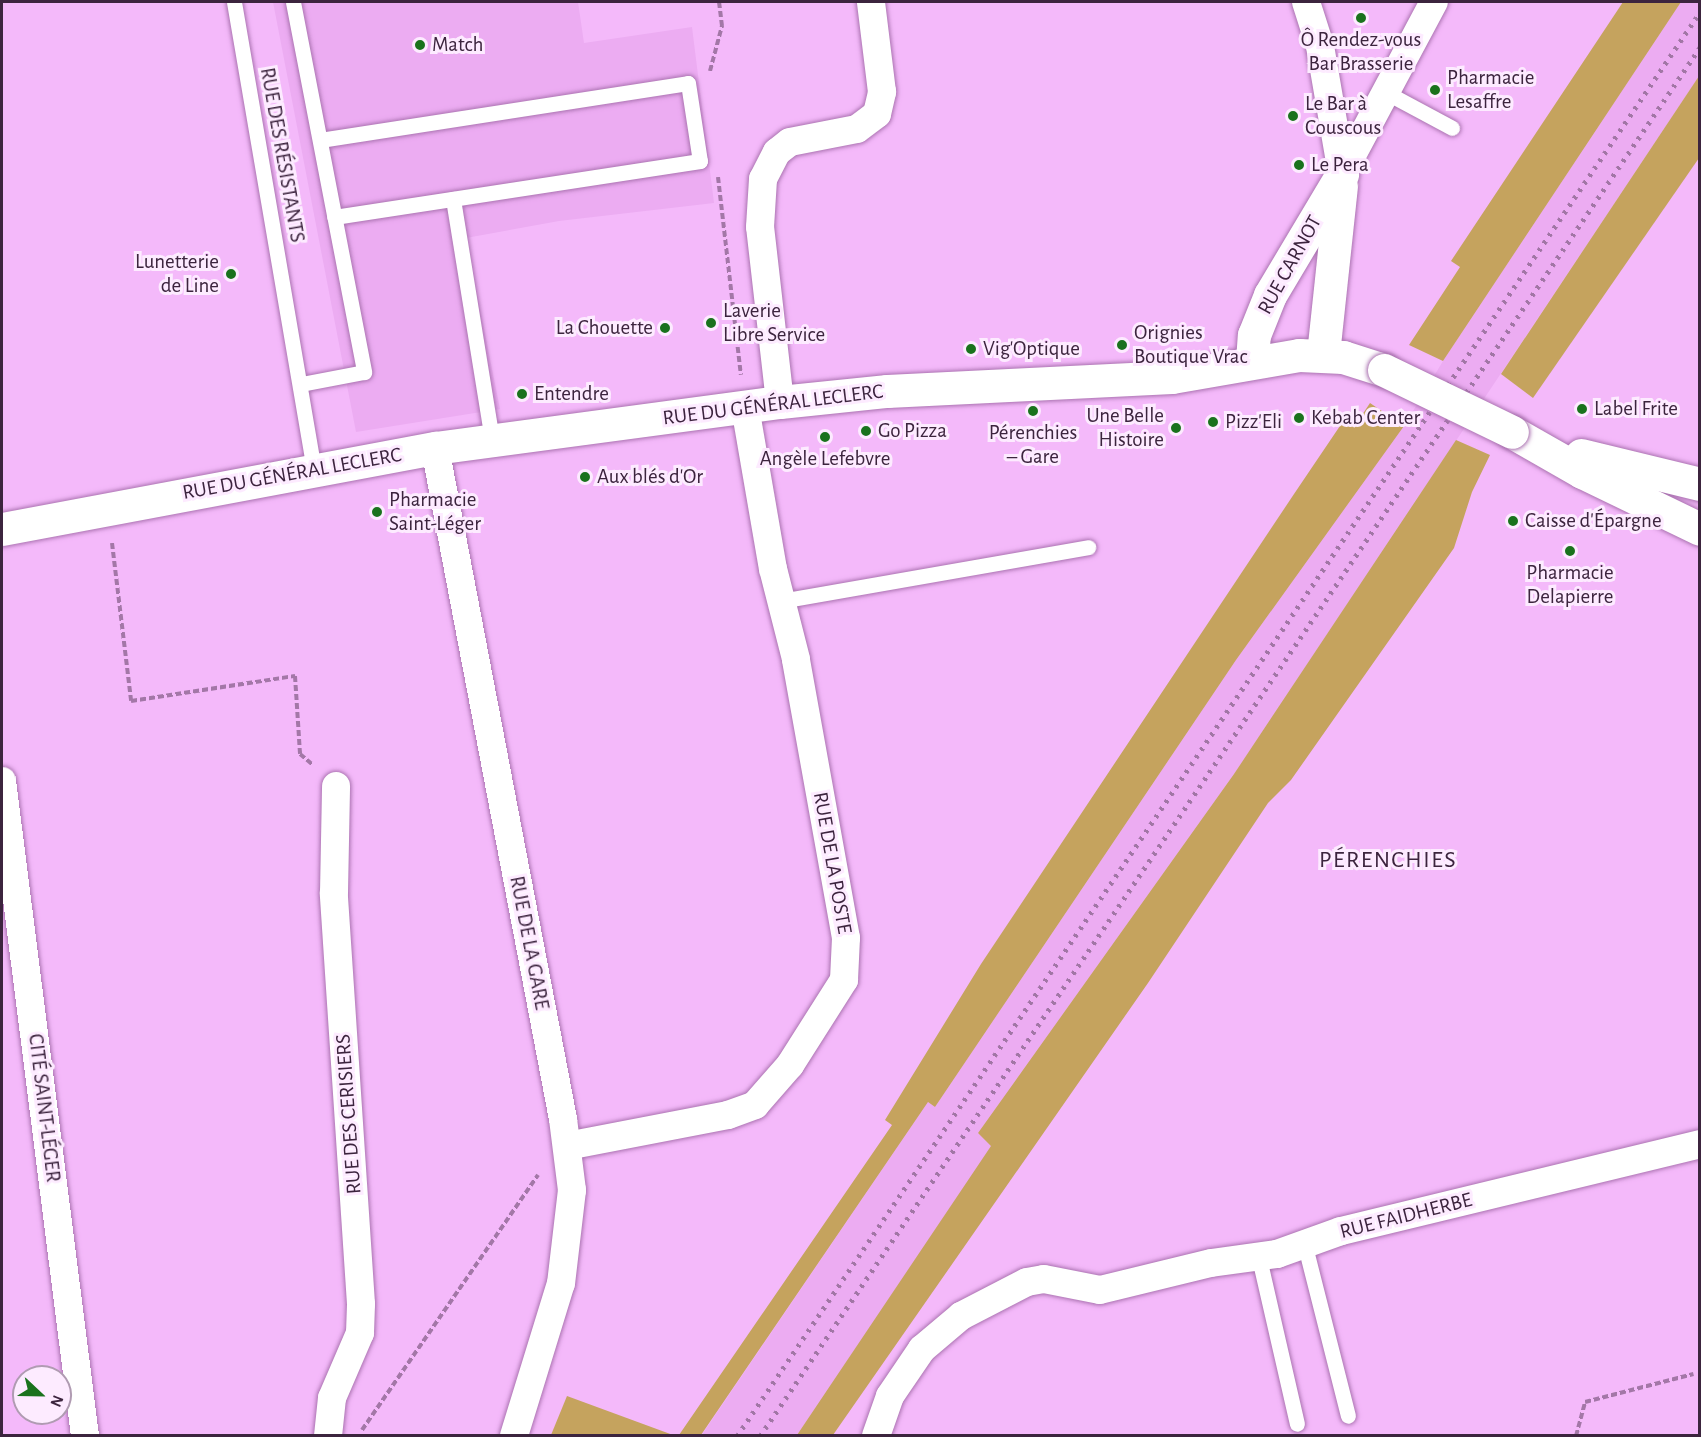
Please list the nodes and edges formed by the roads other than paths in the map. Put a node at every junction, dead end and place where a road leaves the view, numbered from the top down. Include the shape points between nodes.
1 (234, 2) edge
2 (293, 2) edge
3 (871, 2) edge
4 (1306, 2) edge
5 (1434, 2) edge
6 (1385, 92) junction
7 (1452, 128) dead end
8 (320, 140) junction
9 (1342, 174) junction
10 (453, 198) junction
11 (334, 217) junction
12 (1323, 354) junction
13 (1252, 362) junction
14 (301, 384) junction
15 (780, 402) junction
16 (745, 407) junction
17 (1523, 437) junction
18 (492, 439) junction
19 (435, 448) junction
20 (314, 470) junction
21 (1700, 484) edge
22 (2, 529) edge
23 (1700, 529) edge
24 (1088, 548) dead end
25 (780, 601) junction
26 (2, 782) edge
27 (336, 786) road end
28 (567, 1140) junction
29 (1700, 1144) edge
30 (1305, 1245) junction
31 (1259, 1258) junction
32 (1348, 1416) dead end
33 (1297, 1424) dead end
34 (85, 1436) edge
35 (327, 1436) edge
36 (514, 1436) edge
37 (876, 1436) edge

1 - 14 lane, RUE DES RÉSISTANTS
2 - 8 lane
3 - 15 street via 882,92 877,114 857,129 790,142 777,152 763,179 760,227
4 - 9 street via 1320,46
5 - 6 street, RUE CARNOT
6 - 7 lane
6 - 9 street, RUE CARNOT
8 - 10 lane via 688,83 699,161
8 - 11 lane
9 - 12 main road, RUE CARNOT
9 - 13 main road, RUE CARNOT via 1270,296 1254,335
10 - 11 lane
10 - 18 lane
11 - 14 lane via 364,372
12 - 13 main road, RUE DU GÉNÉRAL LECLERC
12 - 17 main road, RUE DU GÉNÉRAL LECLERC, bridge via 1384,370
13 - 15 main road, RUE DU GÉNÉRAL LECLERC via 1172,378 887,391
14 - 20 lane, RUE DES RÉSISTANTS
15 - 16 main road, RUE DU GÉNÉRAL LECLERC
16 - 18 main road, RUE DU GÉNÉRAL LECLERC
16 - 25 street, RUE DE LA POSTE
17 - 21 main road
17 - 23 main road via 1582,472
18 - 19 main road, RUE DU GÉNÉRAL LECLERC
19 - 20 main road, RUE DU GÉNÉRAL LECLERC
19 - 28 street, RUE DE LA GARE
20 - 22 main road, RUE DU GÉNÉRAL LECLERC
24 - 25 lane
25 - 28 street, RUE DE LA POSTE via 796,659 846,938 843,980 790,1065 755,1105 728,1115
26 - 34 street, CITÉ SAINT-LÉGER
27 - 35 street, RUE DES CERISIERS via 334,893 361,1304 360,1333 332,1398
28 - 36 street, RUE DE LA GARE via 572,1210 567,1259
29 - 30 street, RUE FAIDHERBE via 1341,1231
30 - 31 street, RUE FAIDHERBE
30 - 32 lane
31 - 33 lane
31 - 37 street, RUE FAIDHERBE via 1211,1263 1113,1288 1089,1290 1035,1280 943,1328 906,1369 880,1417

